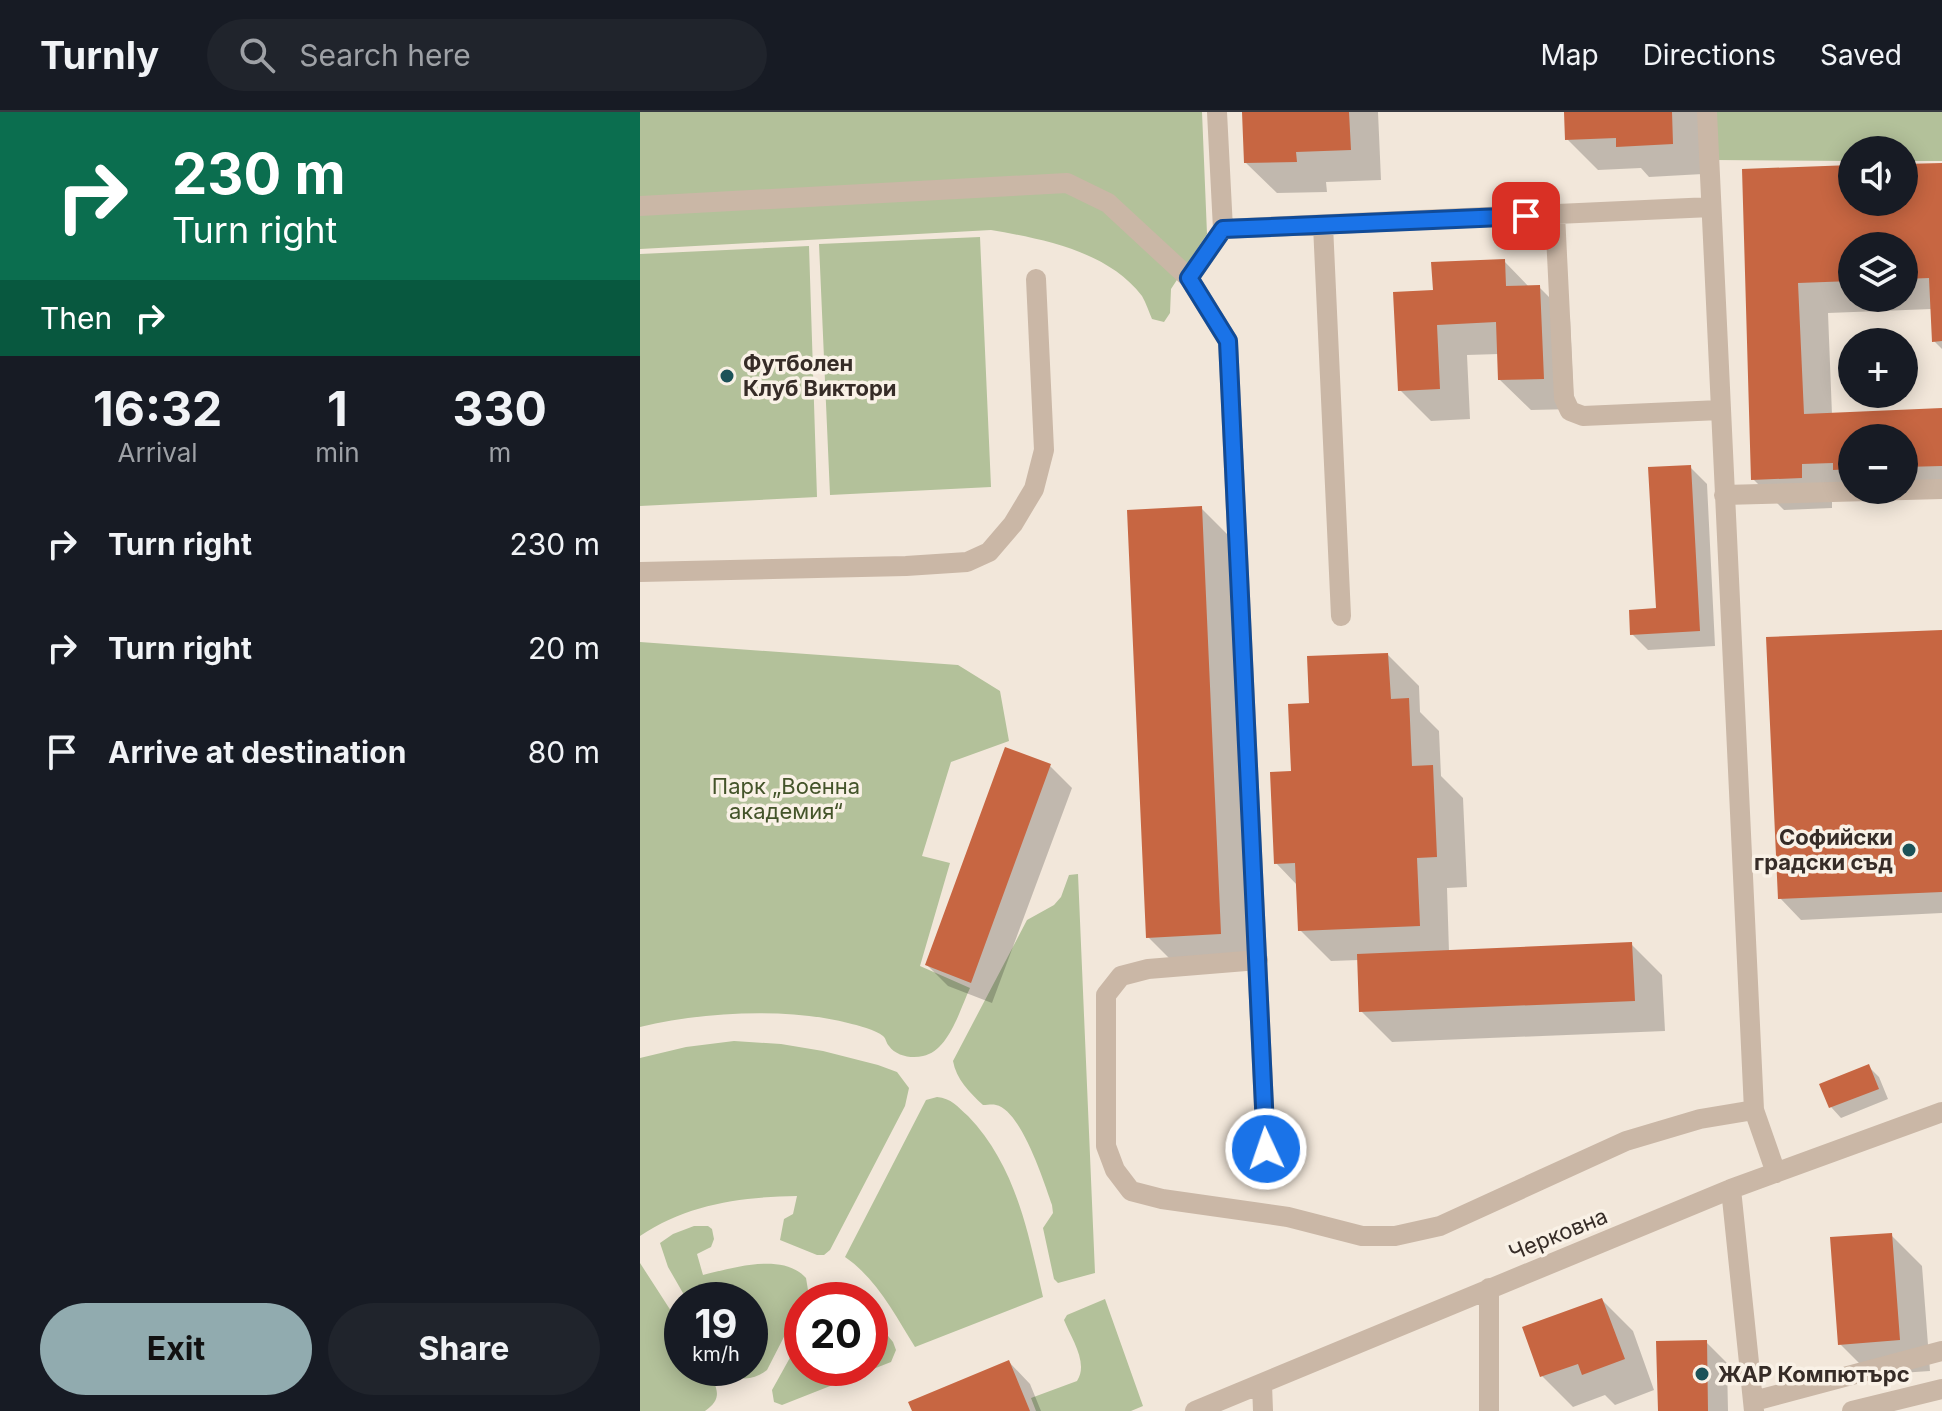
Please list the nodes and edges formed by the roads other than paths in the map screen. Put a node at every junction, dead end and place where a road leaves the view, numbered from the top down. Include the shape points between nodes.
1 (1217, 112) edge
2 (1707, 112) edge
3 (640, 206) edge
4 (1711, 207) junction
5 (1555, 214) junction
6 (1323, 225) junction
7 (1223, 229) junction
8 (1189, 278) junction
9 (1036, 279) dead end
10 (1720, 410) junction
11 (1942, 489) edge
12 (1724, 495) junction
13 (640, 572) edge
14 (1341, 616) dead end
15 (1258, 960) junction
16 (1754, 1110) junction
17 (1942, 1112) edge
18 (1266, 1149) dead end
19 (1776, 1173) junction
20 (1731, 1189) junction
21 (1489, 1288) junction
22 (1942, 1351) edge
23 (1262, 1384) junction
24 (1942, 1389) edge
25 (1754, 1406) edge
26 (1195, 1411) edge
27 (1263, 1411) edge
28 (1489, 1411) edge
29 (1852, 1411) edge

1 - 7 street
2 - 4 street
3 - 8 street via 1067,183 1108,203
4 - 5 street
4 - 10 street
5 - 6 street
5 - 10 street via 1564,398 1570,411 1583,416
6 - 7 street
6 - 14 street
7 - 8 street
8 - 15 street via 1228,341
9 - 13 street via 1044,450 1034,489 989,552 967,562 906,566
10 - 12 street
11 - 12 street
12 - 16 street
15 - 16 street via 1148,969 1121,976 1106,995 1106,1146 1131,1191 1288,1217 1362,1236 1395,1236 1440,1226 1626,1141
15 - 18 street
16 - 19 street
17 - 19 street, Черковна
19 - 20 street, Черковна
20 - 21 street, Черковна
20 - 25 street
21 - 23 street, Черковна
21 - 28 street
22 - 25 street
23 - 26 street, Черковна
23 - 27 street
24 - 29 street

